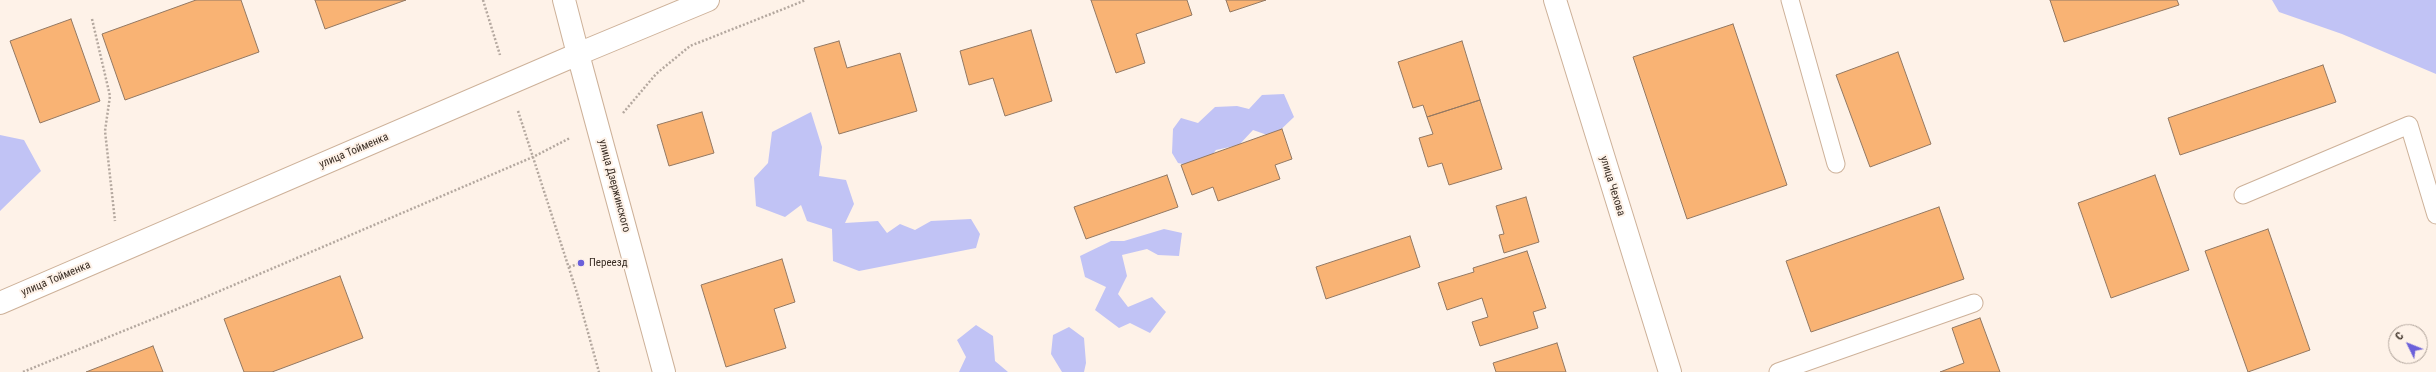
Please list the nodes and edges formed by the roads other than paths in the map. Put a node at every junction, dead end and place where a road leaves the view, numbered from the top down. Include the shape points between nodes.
1 (564, 0) edge
2 (708, 0) edge
3 (1555, 0) edge
4 (1790, 0) edge
5 (578, 54) junction
6 (1836, 164) dead end
7 (2243, 195) dead end
8 (2436, 215) edge
9 (0, 302) edge
10 (1974, 303) dead end
11 (664, 372) edge
12 (1670, 372) edge
13 (1778, 372) edge

1 - 5 street, улица Дзержинского
2 - 5 street, улица Тойменка
3 - 12 street, улица Чехова
4 - 6 lane
5 - 9 street, улица Тойменка
5 - 11 street, улица Дзержинского
7 - 8 lane via 2409,125
10 - 13 lane

